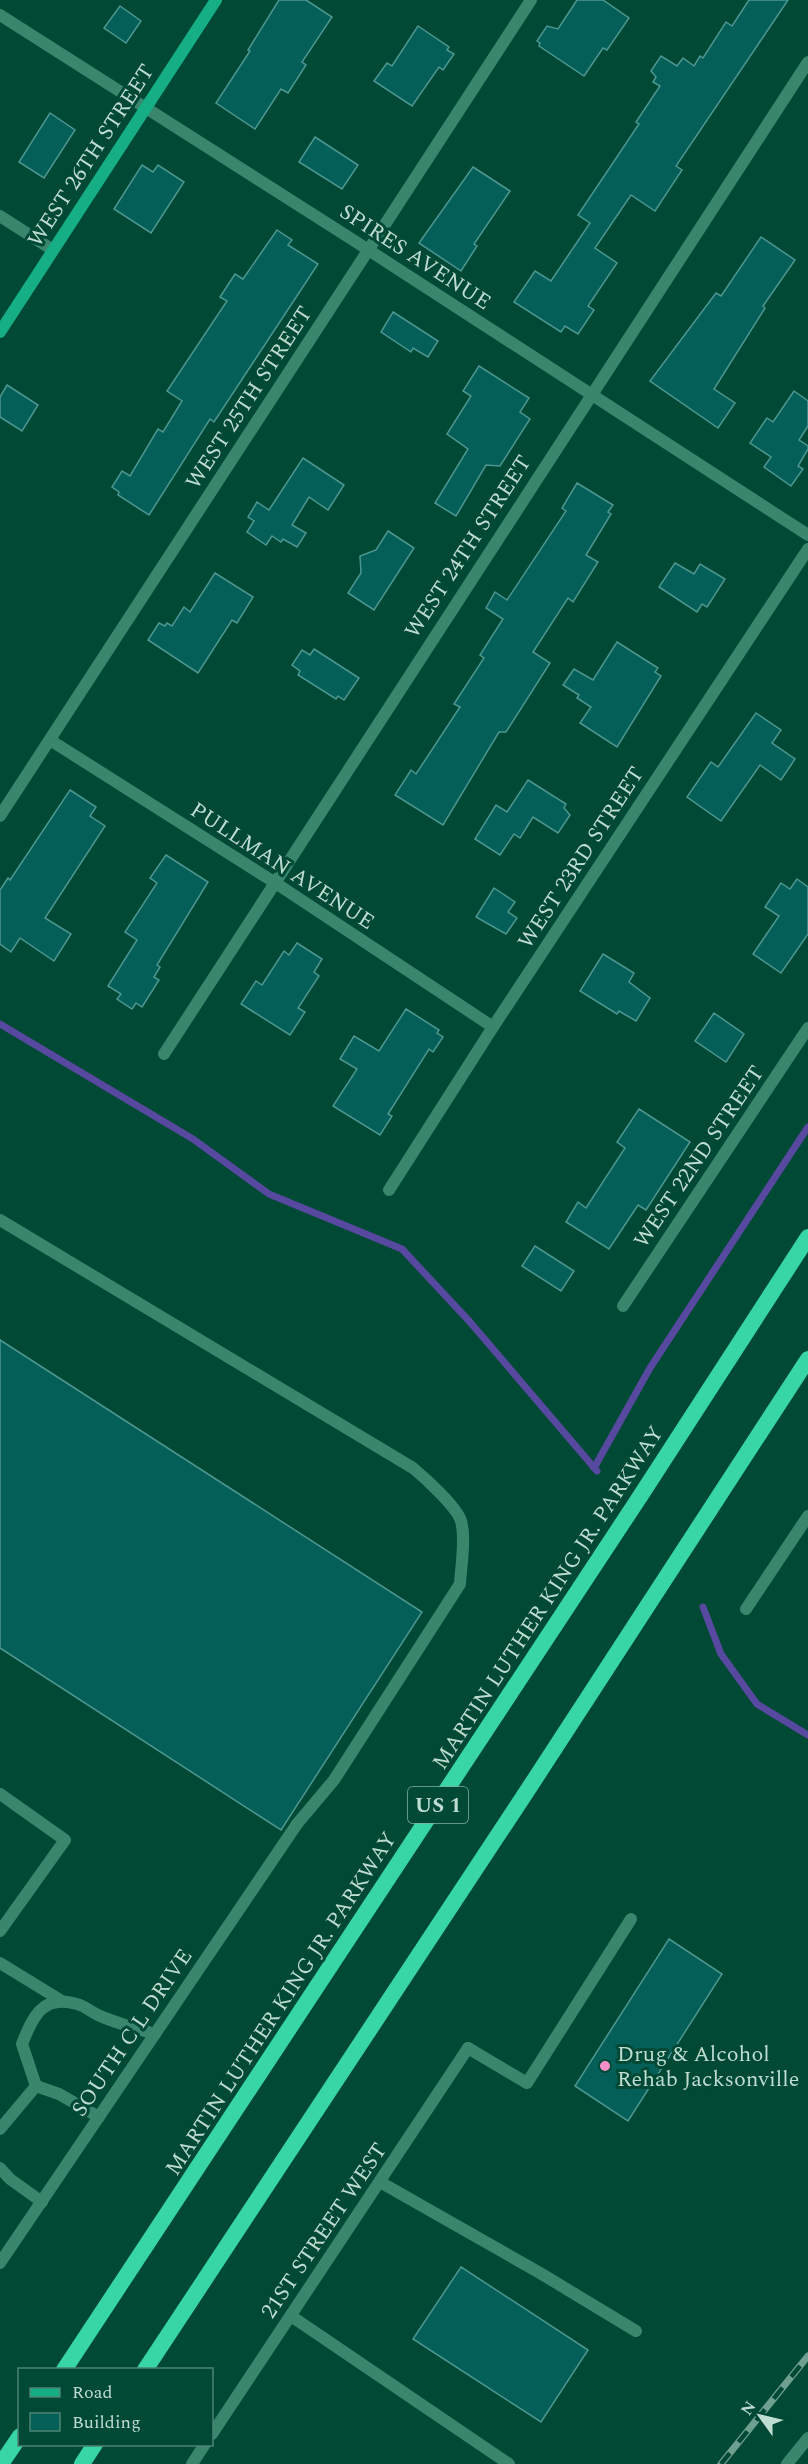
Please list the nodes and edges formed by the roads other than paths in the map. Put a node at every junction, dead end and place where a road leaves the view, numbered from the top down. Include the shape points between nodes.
1 (216, 0) edge
2 (531, 0) edge
3 (0, 15) edge
4 (808, 62) edge
5 (146, 108) junction
6 (0, 216) edge
7 (53, 250) junction
8 (369, 250) junction
9 (0, 332) edge
10 (590, 394) junction
11 (808, 535) edge
12 (808, 549) edge
13 (50, 740) junction
14 (0, 816) edge
15 (274, 882) junction
16 (493, 1027) junction
17 (808, 1028) edge
18 (164, 1054) dead end
19 (389, 1190) dead end
20 (0, 1221) edge
21 (808, 1238) edge
22 (623, 1306) dead end
23 (808, 1359) edge
24 (808, 1516) edge
25 (746, 1609) dead end
26 (0, 1794) edge
27 (632, 1919) dead end
28 (0, 1931) edge
29 (0, 1963) edge
30 (62, 2001) junction
31 (155, 2034) junction
32 (36, 2086) junction
33 (99, 2117) junction
34 (0, 2129) edge
35 (0, 2168) edge
36 (380, 2182) junction
37 (42, 2202) junction
38 (0, 2263) edge
39 (291, 2316) junction
40 (636, 2331) dead end
41 (65, 2368) edge
42 (146, 2368) edge
43 (213, 2433) edge
44 (808, 2438) edge
45 (18, 2439) edge
46 (94, 2446) edge
47 (204, 2446) edge
48 (1, 2464) edge
49 (82, 2464) edge
50 (192, 2464) edge
51 (509, 2464) edge
52 (787, 2464) edge

1 - 5 main road, WEST 26TH STREET
2 - 8 street, WEST 25TH STREET
3 - 5 street, SPIRES AVENUE
4 - 10 street, WEST 24TH STREET
5 - 7 main road, WEST 26TH STREET
5 - 8 street, SPIRES AVENUE
6 - 7 street
7 - 9 main road, WEST 26TH STREET
8 - 10 street, SPIRES AVENUE
8 - 13 street, WEST 25TH STREET
10 - 11 street, SPIRES AVENUE
10 - 15 street, WEST 24TH STREET
12 - 16 street, WEST 23RD STREET
13 - 14 street, WEST 25TH STREET
13 - 15 street, PULLMAN AVENUE
15 - 16 street, PULLMAN AVENUE
15 - 18 street, WEST 24TH STREET
16 - 19 street, WEST 23RD STREET
17 - 22 street, WEST 22ND STREET
20 - 31 street, SOUTH C L DRIVE via 413,1468 434,1486 461,1520 460,1584 334,1780 297,1824
21 - 41 highway, MARTIN LUTHER KING JR. PARKWAY / US 1
23 - 42 highway, US 1
24 - 25 street
26 - 28 street via 65,1840
27 - 36 street, 21ST STREET WEST via 527,2084 468,2048
29 - 30 street
30 - 31 street
30 - 32 street via 46,2004 32,2020 22,2044
31 - 33 street, SOUTH C L DRIVE
32 - 33 street
32 - 34 street
33 - 37 street, SOUTH C L DRIVE
35 - 37 street
36 - 39 street, 21ST STREET WEST
36 - 40 street
37 - 38 street, SOUTH C L DRIVE
39 - 43 street, 21ST STREET WEST
39 - 51 street
44 - 52 street
45 - 48 highway
46 - 49 highway
47 - 50 street

